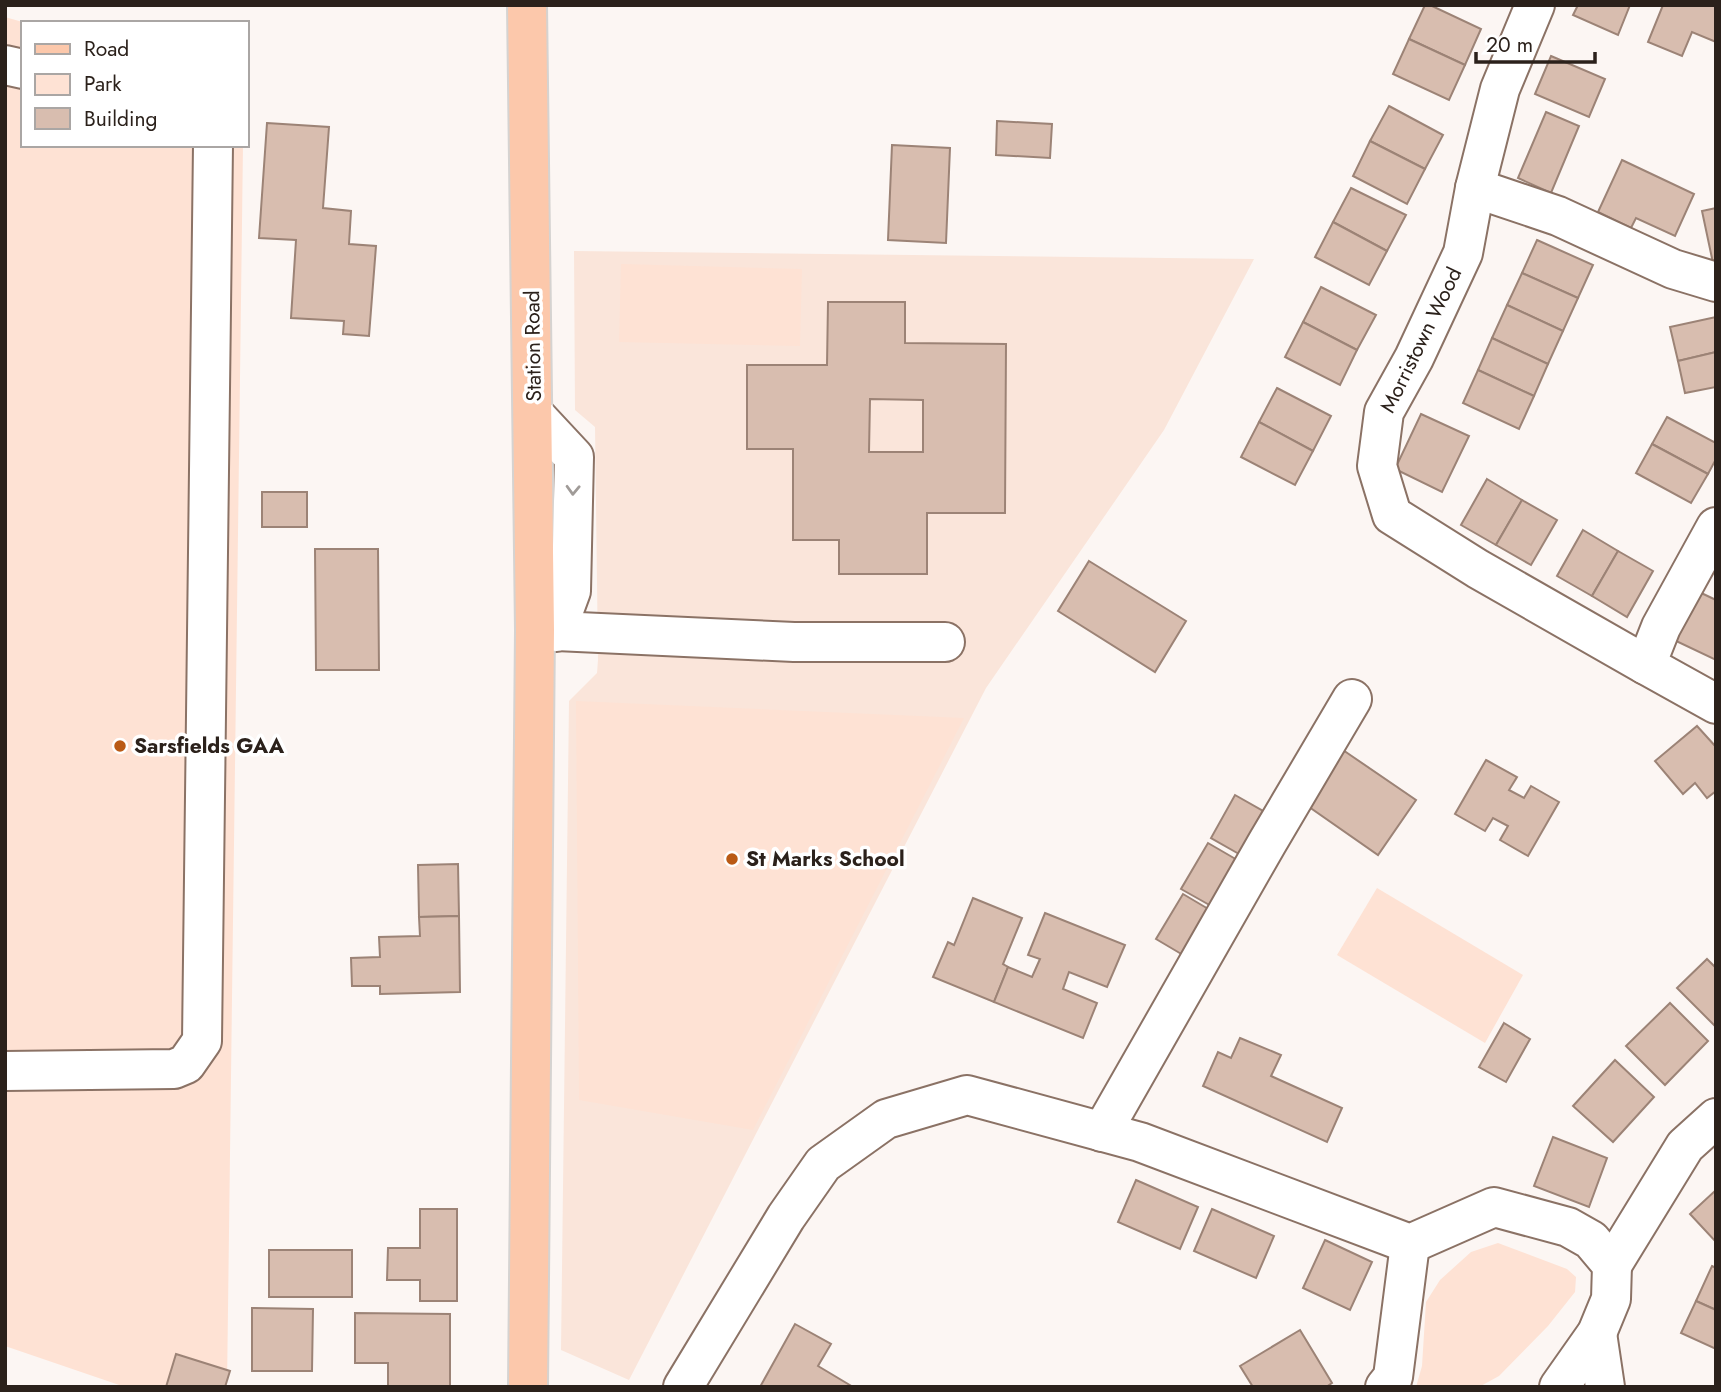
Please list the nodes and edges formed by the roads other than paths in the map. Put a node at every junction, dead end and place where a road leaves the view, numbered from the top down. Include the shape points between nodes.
1 (527, 5) edge
2 (1535, 5) edge
3 (213, 147) edge
4 (1475, 188) junction
5 (1716, 282) edge
6 (1716, 527) edge
7 (546, 631) junction
8 (945, 642) dead end
9 (1646, 665) junction
10 (1352, 699) dead end
11 (1716, 704) edge
12 (5, 1071) edge
13 (1716, 1118) edge
14 (1102, 1132) junction
15 (1410, 1244) junction
16 (1612, 1265) junction
17 (1597, 1333) junction
18 (528, 1387) edge
19 (683, 1387) edge
20 (1385, 1387) edge
21 (1559, 1387) edge
22 (1605, 1387) edge

1 - 7 main road, Station Road via 533,413
2 - 4 street, Morristown Wood via 1500,89
3 - 12 street via 202,1041 186,1064 174,1069
4 - 5 street via 1558,216 1673,269
4 - 9 street, Morristown Wood via 1463,253 1384,412 1377,466 1392,515
6 - 9 street via 1661,627
7 - 8 street via 794,642
7 - 18 main road, Station Road via 533,686
9 - 11 street, Morristown Wood
10 - 14 street
13 - 16 street via 1685,1146
14 - 15 street via 1140,1142
14 - 19 street via 967,1095 886,1119 823,1164
15 - 16 street via 1494,1207 1567,1227 1591,1241
15 - 20 street via 1393,1377
16 - 17 street via 1612,1299
17 - 21 street
17 - 22 street

